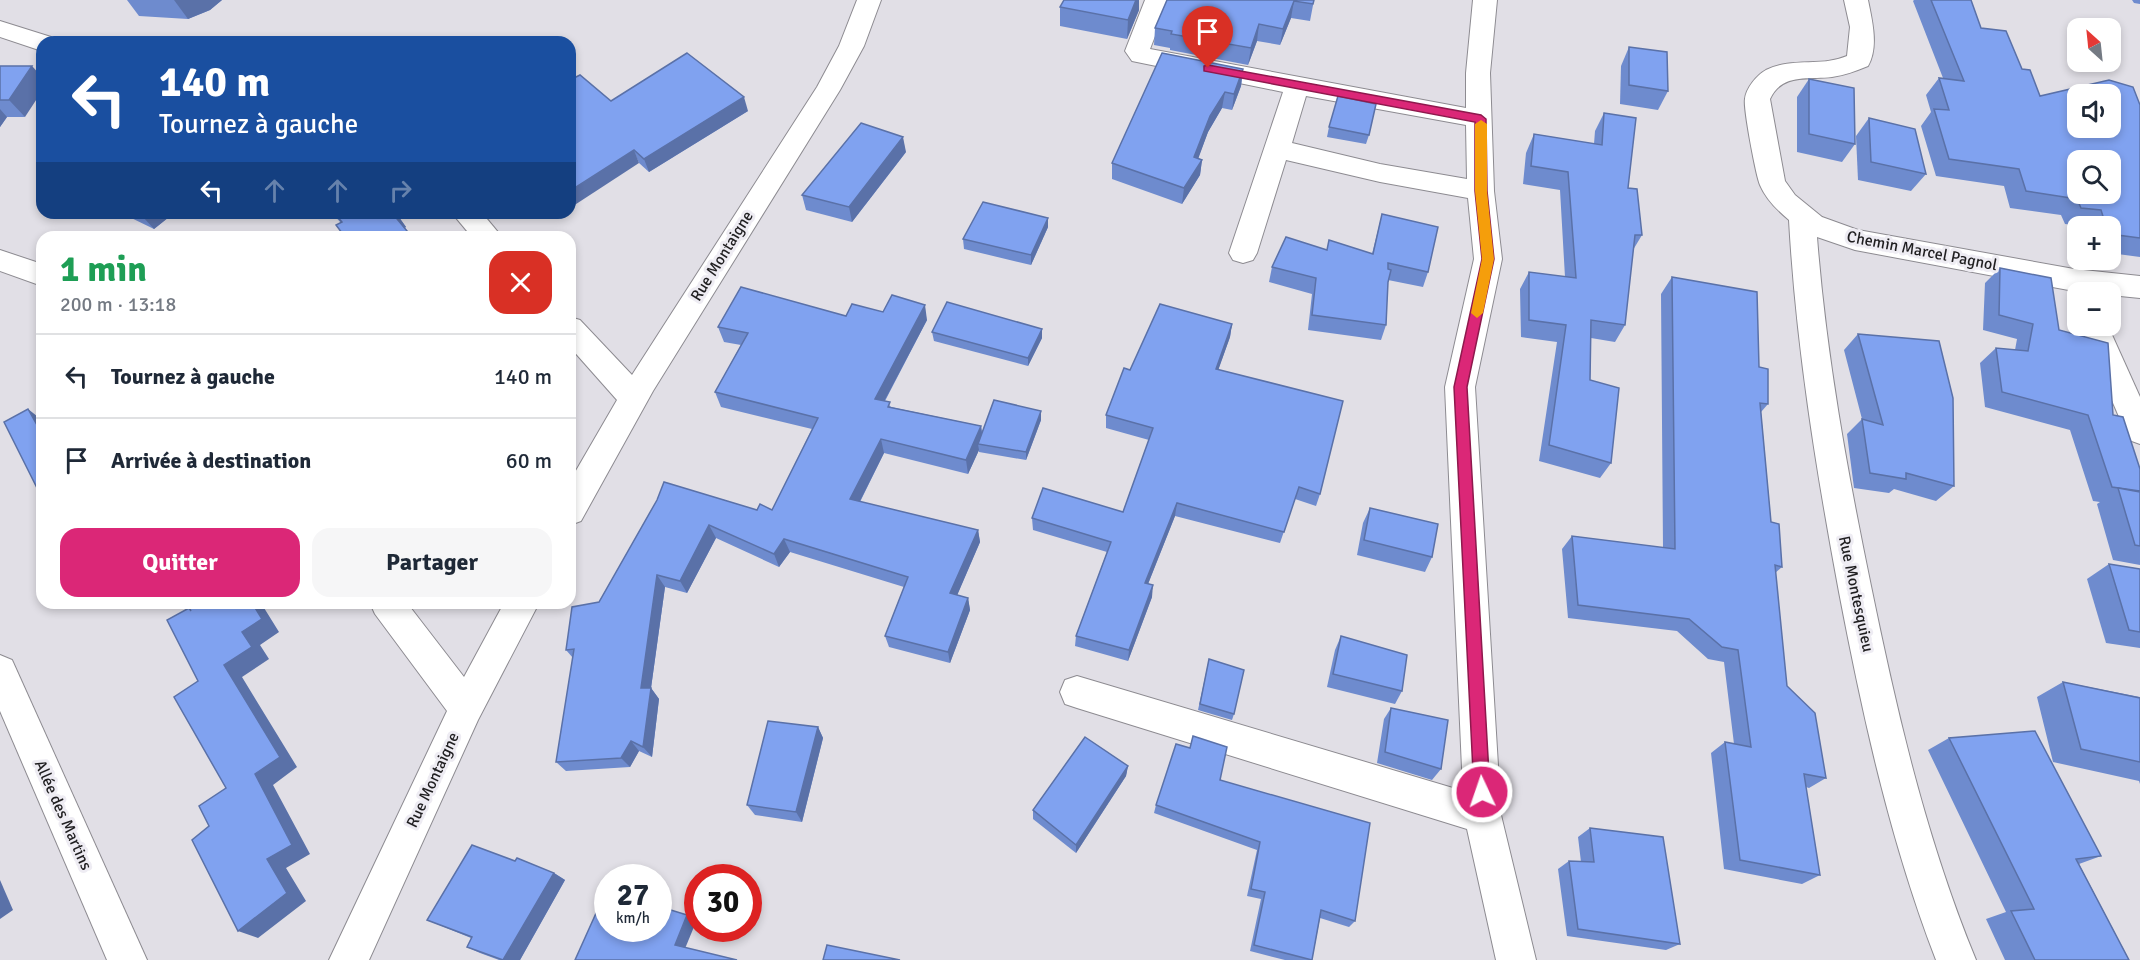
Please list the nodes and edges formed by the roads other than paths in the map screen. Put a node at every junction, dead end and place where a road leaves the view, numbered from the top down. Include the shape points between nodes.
1 (869, 0) edge
2 (1157, 0) edge
3 (1485, 0) edge
4 (1856, 0) edge
5 (0, 29) edge
6 (36, 41) edge
7 (1297, 87) junction
8 (1481, 119) junction
9 (1276, 148) junction
10 (1481, 191) junction
11 (1802, 218) junction
12 (472, 219) edge
13 (482, 231) edge
14 (1243, 253) dead end
15 (0, 260) edge
16 (36, 273) edge
17 (2067, 284) edge
18 (2121, 287) edge
19 (2140, 287) edge
20 (576, 335) edge
21 (2098, 336) edge
22 (634, 398) junction
23 (2140, 431) edge
24 (576, 500) edge
25 (392, 609) edge
26 (519, 609) edge
27 (0, 671) edge
28 (1077, 692) dead end
29 (466, 708) junction
30 (1483, 815) junction
31 (126, 960) edge
32 (349, 960) edge
33 (1516, 960) edge
34 (1956, 960) edge

1 - 22 street, Rue Montaigne via 862,24 827,87
2 - 7 street via 1137,51 1142,55
3 - 8 street via 1478,73
4 - 11 street, Chemin Marcel Pagnol via 1862,27 1859,60 1837,70 1780,74 1760,87 1757,99 1772,183
5 - 6 street
7 - 8 street
7 - 9 street
8 - 10 street
9 - 10 street via 1380,173
9 - 14 street
10 - 30 street via 1488,259 1460,387
11 - 17 street, Chemin Marcel Pagnol via 1855,240
11 - 34 street, Rue Montesquieu via 1809,304 1841,521 1874,681 1916,850
12 - 13 street
15 - 16 street
18 - 19 street, Chemin Marcel Pagnol
20 - 22 street
21 - 23 street
22 - 24 street, Rue Montaigne
25 - 29 street
26 - 29 street, Rue Montaigne
27 - 31 street, Allée des Martins
28 - 30 street
29 - 32 street, Rue Montaigne
30 - 33 street

